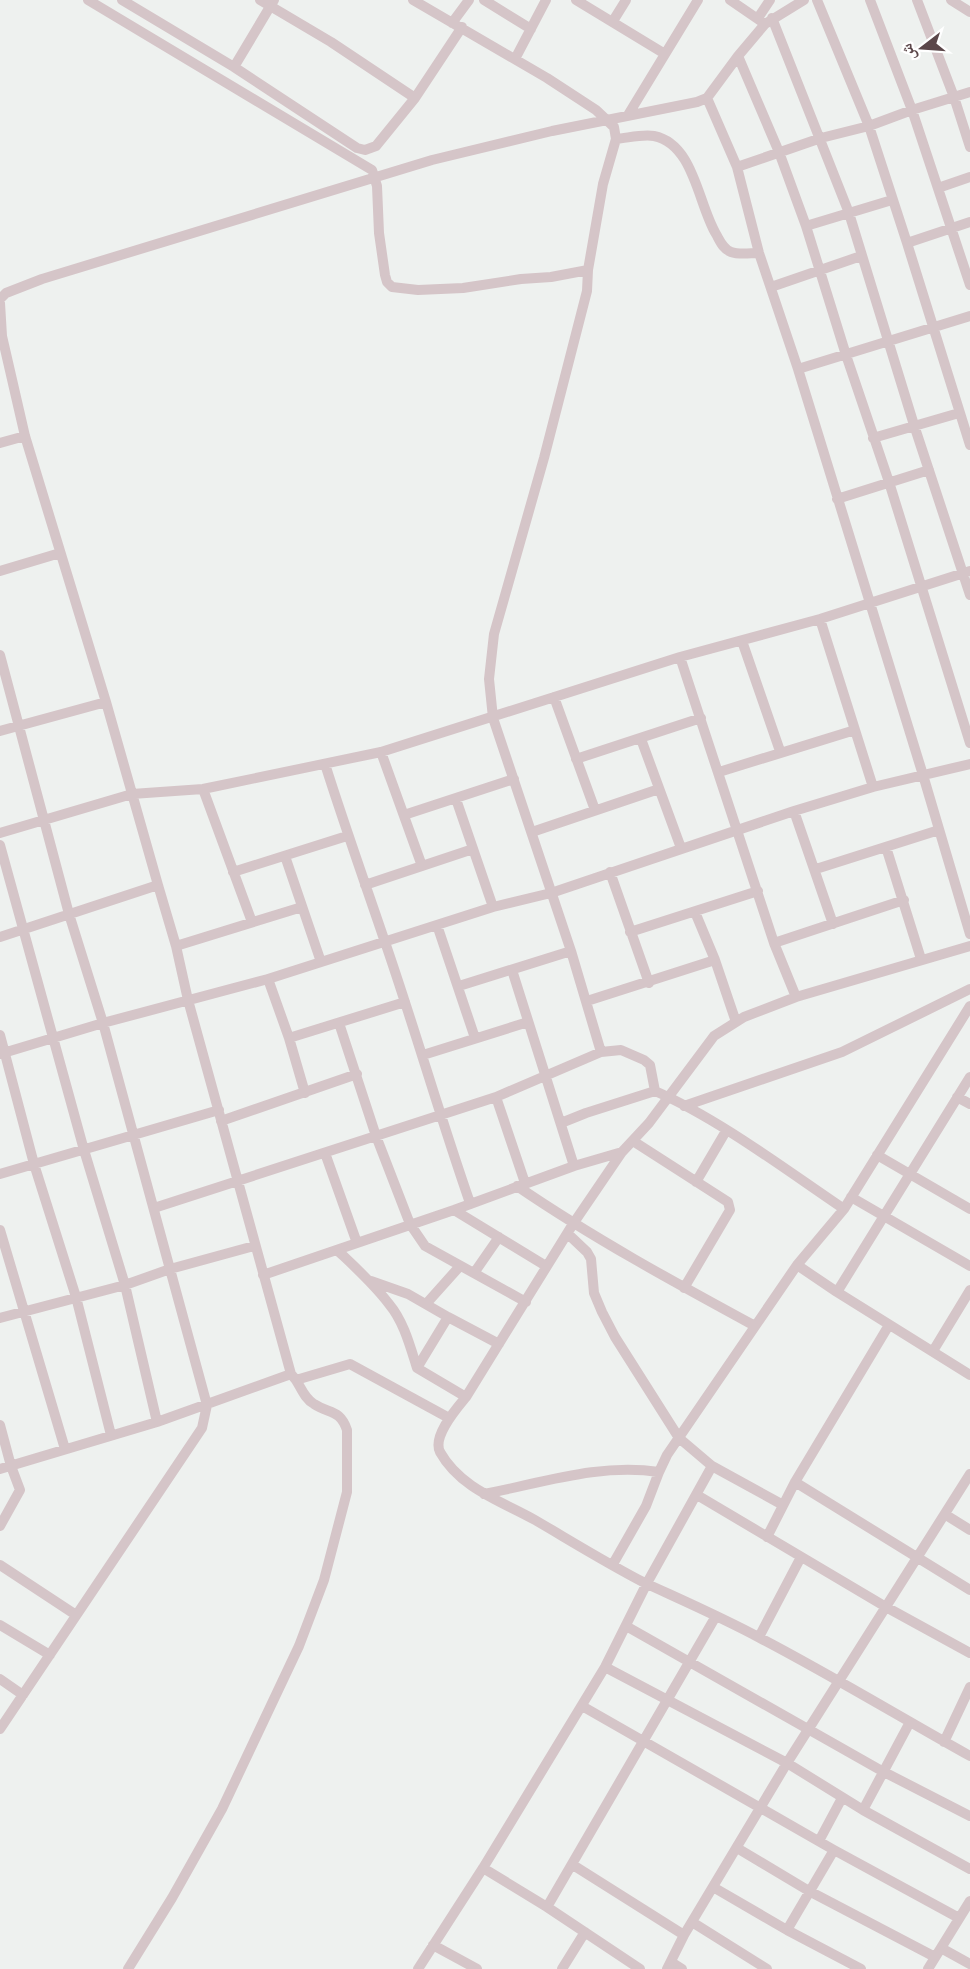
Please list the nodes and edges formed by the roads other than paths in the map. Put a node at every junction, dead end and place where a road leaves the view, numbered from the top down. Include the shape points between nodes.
1 (88, 0) edge
2 (122, 0) edge
3 (260, 0) edge
4 (413, 0) edge
5 (469, 0) edge
6 (484, 0) edge
7 (546, 0) edge
8 (576, 0) edge
9 (626, 0) edge
10 (698, 0) edge
11 (730, 0) edge
12 (770, 0) edge
13 (804, 0) edge
14 (817, 0) edge
15 (870, 0) edge
16 (918, 0) edge
17 (951, 0) edge
18 (272, 3) edge
19 (970, 12) edge
20 (765, 20) junction
21 (613, 21) junction
22 (452, 23) junction
23 (462, 27) junction
24 (531, 29) junction
25 (664, 54) junction
26 (738, 56) junction
27 (515, 59) junction
28 (234, 67) junction
29 (970, 92) edge
30 (954, 97) junction
31 (415, 98) junction
32 (707, 98) junction
33 (912, 110) junction
34 (628, 116) junction
35 (607, 120) junction
36 (868, 126) junction
37 (821, 138) junction
38 (616, 139) junction
39 (970, 147) edge
40 (779, 152) junction
41 (737, 167) junction
42 (970, 177) edge
43 (375, 178) junction
44 (938, 188) junction
45 (892, 200) junction
46 (849, 213) junction
47 (970, 222) edge
48 (806, 226) junction
49 (951, 228) junction
50 (908, 243) junction
51 (759, 253) junction
52 (861, 256) junction
53 (588, 270) junction
54 (819, 271) junction
55 (970, 285) edge
56 (771, 287) junction
57 (0, 301) edge
58 (970, 316) edge
59 (933, 327) junction
60 (889, 342) junction
61 (846, 355) junction
62 (4, 366) edge
63 (798, 369) junction
64 (959, 413) junction
65 (914, 425) junction
66 (25, 436) junction
67 (873, 438) junction
68 (0, 443) edge
69 (970, 445) edge
70 (929, 470) junction
71 (889, 482) junction
72 (837, 499) junction
73 (60, 553) junction
74 (0, 571) edge
75 (967, 572) edge
76 (922, 588) junction
77 (970, 595) edge
78 (869, 604) junction
79 (820, 619) junction
80 (742, 641) junction
81 (0, 655) edge
82 (680, 657) junction
83 (554, 697) junction
84 (106, 702) junction
85 (493, 718) junction
86 (701, 718) junction
87 (20, 726) junction
88 (855, 730) junction
89 (0, 731) edge
90 (641, 739) junction
91 (970, 743) edge
92 (780, 751) junction
93 (381, 752) junction
94 (576, 759) junction
95 (325, 764) junction
96 (970, 765) edge
97 (719, 772) junction
98 (923, 775) junction
99 (514, 779) junction
100 (873, 787) junction
101 (203, 789) junction
102 (659, 789) junction
103 (132, 794) junction
104 (456, 799) junction
105 (595, 810) junction
106 (794, 811) junction
107 (404, 815) junction
108 (44, 820) junction
109 (738, 830) junction
110 (939, 830) junction
111 (532, 832) junction
112 (0, 833) edge
113 (347, 836) junction
114 (0, 845) edge
115 (886, 846) junction
116 (681, 848) junction
117 (473, 849) junction
118 (285, 856) junction
119 (422, 866) junction
120 (816, 869) junction
121 (233, 872) junction
122 (609, 872) junction
123 (158, 885) junction
124 (365, 885) junction
125 (758, 891) junction
126 (551, 893) junction
127 (904, 900) junction
128 (302, 907) junction
129 (493, 907) junction
130 (695, 912) junction
131 (69, 914) junction
132 (252, 922) junction
133 (833, 924) junction
134 (437, 925) junction
135 (23, 930) junction
136 (630, 932) junction
137 (970, 934) edge
138 (0, 937) edge
139 (385, 941) junction
140 (774, 943) junction
141 (176, 946) junction
142 (970, 946) edge
143 (571, 951) junction
144 (921, 959) junction
145 (715, 960) junction
146 (321, 962) junction
147 (512, 970) junction
148 (268, 979) junction
149 (649, 983) junction
150 (459, 986) junction
151 (970, 989) edge
152 (796, 997) junction
153 (188, 1000) junction
154 (587, 1001) junction
155 (405, 1002) junction
156 (970, 1006) edge
157 (528, 1022) junction
158 (736, 1022) junction
159 (103, 1023) junction
160 (339, 1023) junction
161 (0, 1035) edge
162 (289, 1038) junction
163 (475, 1038) junction
164 (55, 1039) junction
165 (601, 1052) junction
166 (3, 1053) edge
167 (423, 1055) junction
168 (357, 1074) junction
169 (545, 1075) junction
170 (970, 1077) edge
171 (655, 1092) junction
172 (305, 1093) junction
173 (496, 1097) junction
174 (667, 1097) junction
175 (957, 1097) junction
176 (970, 1104) edge
177 (684, 1106) junction
178 (220, 1116) junction
179 (440, 1116) junction
180 (561, 1123) junction
181 (726, 1131) junction
182 (134, 1135) junction
183 (376, 1136) junction
184 (633, 1141) junction
185 (84, 1150) junction
186 (622, 1152) junction
187 (325, 1153) junction
188 (877, 1155) junction
189 (34, 1164) junction
190 (574, 1166) junction
191 (0, 1174) edge
192 (910, 1175) junction
193 (237, 1182) junction
194 (696, 1182) junction
195 (521, 1184) junction
196 (851, 1197) junction
197 (470, 1203) junction
198 (154, 1208) junction
199 (844, 1209) junction
200 (970, 1209) edge
201 (454, 1210) junction
202 (884, 1217) junction
203 (410, 1224) junction
204 (570, 1229) junction
205 (0, 1230) edge
206 (498, 1237) junction
207 (357, 1243) junction
208 (254, 1246) junction
209 (337, 1250) junction
210 (797, 1265) junction
211 (460, 1266) junction
212 (546, 1266) junction
213 (970, 1266) edge
214 (170, 1269) junction
215 (474, 1273) junction
216 (263, 1275) junction
217 (368, 1280) junction
218 (125, 1285) junction
219 (684, 1288) junction
220 (970, 1290) edge
221 (837, 1292) junction
222 (76, 1297) junction
223 (526, 1302) junction
224 (426, 1304) junction
225 (23, 1312) junction
226 (448, 1317) junction
227 (0, 1318) edge
228 (889, 1325) junction
229 (755, 1326) junction
230 (499, 1344) junction
231 (933, 1351) junction
232 (417, 1368) junction
233 (970, 1375) edge
234 (293, 1377) junction
235 (466, 1397) junction
236 (207, 1405) junction
237 (448, 1418) junction
238 (157, 1422) junction
239 (0, 1425) edge
240 (111, 1435) junction
241 (679, 1438) junction
242 (65, 1449) junction
243 (712, 1466) junction
244 (5, 1467) edge
245 (659, 1472) junction
246 (970, 1475) edge
247 (795, 1482) junction
248 (483, 1494) junction
249 (697, 1495) junction
250 (783, 1505) junction
251 (946, 1515) junction
252 (0, 1526) edge
253 (970, 1530) edge
254 (766, 1537) junction
255 (801, 1557) junction
256 (918, 1558) junction
257 (613, 1564) junction
258 (0, 1566) edge
259 (647, 1583) junction
260 (970, 1590) edge
261 (886, 1607) junction
262 (76, 1615) junction
263 (716, 1616) junction
264 (0, 1625) edge
265 (626, 1626) junction
266 (759, 1637) junction
267 (970, 1653) edge
268 (50, 1655) junction
269 (691, 1661) junction
270 (605, 1667) junction
271 (0, 1679) edge
272 (840, 1681) junction
273 (970, 1687) edge
274 (23, 1695) junction
275 (667, 1701) junction
276 (582, 1706) junction
277 (910, 1722) junction
278 (0, 1729) edge
279 (810, 1729) junction
280 (643, 1742) junction
281 (944, 1742) junction
282 (970, 1756) edge
283 (787, 1763) junction
284 (882, 1771) junction
285 (842, 1798) junction
286 (761, 1808) junction
287 (863, 1810) junction
288 (970, 1816) edge
289 (819, 1841) junction
290 (737, 1848) junction
291 (834, 1850) junction
292 (573, 1865) junction
293 (483, 1868) junction
294 (970, 1869) edge
295 (713, 1887) junction
296 (810, 1891) junction
297 (547, 1907) junction
298 (966, 1910) edge
299 (692, 1922) junction
300 (787, 1930) junction
301 (585, 1932) junction
302 (684, 1935) junction
303 (433, 1945) junction
304 (938, 1953) junction
305 (970, 1964) edge
306 (669, 1966) edge
307 (128, 1969) edge
308 (418, 1969) edge
309 (477, 1969) edge
310 (562, 1969) edge
311 (640, 1969) edge
312 (682, 1969) edge
313 (767, 1969) edge
314 (861, 1969) edge
315 (928, 1969) edge

1 - 43 street via 368,166
2 - 28 street
3 - 18 street
4 - 22 street
5 - 22 street
6 - 24 street
7 - 24 street
8 - 21 street
9 - 21 street
10 - 25 street
11 - 20 street
12 - 20 street
13 - 20 street
14 - 36 street
15 - 33 street
16 - 30 street
17 - 19 street
18 - 28 street
18 - 31 street
20 - 26 street
20 - 37 street
21 - 25 street
22 - 23 street
23 - 27 street
23 - 31 street
24 - 27 street
25 - 34 street
26 - 32 street
26 - 40 street
27 - 35 street
28 - 31 street via 361,149 376,146
29 - 30 street
30 - 33 street
30 - 39 street
32 - 34 street
32 - 41 street
33 - 36 street
33 - 44 street
34 - 35 street
35 - 38 street via 614,127
35 - 43 street via 460,152
36 - 37 street
36 - 45 street
37 - 40 street
37 - 46 street
38 - 51 street via 648,135 674,144 690,170 723,247 738,254
38 - 53 street via 603,184
40 - 41 street
40 - 48 street
41 - 51 street
42 - 44 street
43 - 53 street via 385,275 392,286 418,290 463,288
43 - 57 street via 42,279 6,293
44 - 49 street
45 - 46 street
45 - 50 street
46 - 48 street
46 - 52 street
47 - 49 street
48 - 54 street
49 - 50 street
49 - 55 street
50 - 59 street
51 - 56 street
52 - 54 street
52 - 60 street
53 - 85 street via 587,291 544,458 494,634 489,679
54 - 56 street
54 - 61 street
56 - 63 street
57 - 62 street
58 - 59 street
59 - 60 street
59 - 64 street
60 - 61 street
60 - 65 street
61 - 63 street
61 - 67 street
62 - 66 street
63 - 72 street
64 - 65 street
64 - 69 street
65 - 67 street
65 - 70 street
66 - 68 street
66 - 73 street
67 - 71 street
70 - 71 street
70 - 75 street
71 - 72 street
71 - 76 street
72 - 78 street
73 - 74 street
73 - 84 street
75 - 76 street
75 - 77 street
76 - 78 street
76 - 91 street
78 - 79 street
78 - 98 street
79 - 80 street
79 - 88 street
80 - 82 street
80 - 92 street
81 - 87 street
82 - 83 street
82 - 86 street
83 - 85 street
83 - 94 street
84 - 87 street
84 - 103 street
85 - 93 street
85 - 99 street
86 - 90 street
86 - 97 street
87 - 89 street
87 - 108 street
88 - 92 street
88 - 100 street
90 - 94 street
90 - 102 street
92 - 97 street
93 - 95 street
93 - 107 street
94 - 105 street
95 - 101 street
95 - 113 street
96 - 98 street
97 - 109 street
98 - 100 street
98 - 110 street
99 - 104 street
99 - 111 street
100 - 106 street
101 - 103 street
101 - 121 street
102 - 105 street
102 - 116 street
103 - 108 street
103 - 123 street
104 - 107 street
104 - 117 street
105 - 111 street
106 - 109 street
106 - 120 street
107 - 119 street
108 - 112 street
108 - 131 street
109 - 116 street
109 - 125 street
110 - 115 street
110 - 137 street
111 - 126 street
113 - 118 street
113 - 124 street
114 - 135 street
115 - 120 street
115 - 127 street
116 - 122 street
117 - 119 street
117 - 129 street
118 - 121 street
118 - 128 street
119 - 124 street
120 - 133 street
121 - 132 street
122 - 126 street
122 - 136 street
123 - 131 street
123 - 141 street
124 - 139 street
125 - 130 street
125 - 140 street
126 - 129 street
126 - 143 street
127 - 133 street
127 - 144 street
128 - 132 street
128 - 146 street
129 - 134 street
130 - 136 street
130 - 145 street
131 - 135 street
131 - 159 street
132 - 141 street
133 - 140 street
134 - 139 street
134 - 150 street
135 - 138 street
135 - 164 street
136 - 149 street
139 - 146 street
139 - 155 street
140 - 152 street
141 - 153 street
142 - 144 street
143 - 147 street
143 - 154 street
144 - 152 street
145 - 149 street
145 - 158 street
146 - 148 street
147 - 150 street
147 - 157 street
148 - 153 street
148 - 162 street
149 - 154 street
150 - 163 street
151 - 177 street via 842,1052
152 - 158 street
153 - 159 street
153 - 178 street
154 - 165 street
155 - 160 street
155 - 167 street
156 - 188 street
157 - 163 street
157 - 169 street
158 - 174 street via 709,1041
159 - 164 street
159 - 182 street
160 - 162 street
160 - 168 street
161 - 166 street
162 - 172 street
163 - 167 street
164 - 166 street
164 - 185 street
165 - 169 street
165 - 171 street via 621,1050 644,1060 650,1065
166 - 189 street
167 - 179 street
168 - 172 street
168 - 183 street
169 - 173 street
169 - 180 street
170 - 175 street
171 - 174 street
171 - 180 street
172 - 178 street
173 - 179 street
173 - 195 street
174 - 177 street
174 - 184 street
175 - 176 street
175 - 192 street
177 - 181 street
178 - 182 street
178 - 193 street
179 - 183 street
179 - 197 street
180 - 190 street
181 - 194 street
181 - 199 street
182 - 185 street
182 - 198 street
183 - 187 street
183 - 203 street
184 - 186 street
184 - 194 street
185 - 189 street
185 - 218 street
186 - 190 street
186 - 204 street
187 - 193 street
187 - 207 street
188 - 192 street
188 - 196 street
189 - 191 street
189 - 222 street
190 - 195 street
192 - 200 street
192 - 202 street
193 - 198 street
193 - 208 street
194 - 219 street via 728,1202 730,1210
195 - 197 street
195 - 204 street
196 - 199 street
196 - 202 street
197 - 201 street
198 - 214 street
199 - 210 street
201 - 203 street
201 - 206 street
202 - 213 street
202 - 221 street
203 - 207 street
203 - 211 street via 425,1246
204 - 212 street
204 - 219 street
204 - 241 street via 591,1259 594,1293 615,1337
205 - 225 street
206 - 212 street
206 - 215 street
207 - 209 street
208 - 214 street
208 - 216 street
209 - 216 street
209 - 217 street
210 - 221 street
210 - 229 street
211 - 215 street
211 - 224 street
212 - 223 street
214 - 218 street
214 - 236 street
215 - 223 street
216 - 234 street
217 - 224 street
217 - 232 street via 391,1305 406,1333
218 - 222 street
218 - 238 street
219 - 229 street
220 - 231 street
221 - 228 street
222 - 225 street
222 - 240 street
223 - 230 street
224 - 226 street
225 - 227 street
225 - 242 street
226 - 230 street
226 - 232 street
228 - 231 street
228 - 247 street
229 - 241 street
230 - 235 street
231 - 233 street
232 - 235 street
234 - 236 street
234 - 237 street via 350,1364
234 - 307 street via 310,1402 338,1414 347,1430 347,1492 333,1551 299,1646 230,1793
235 - 237 street
236 - 238 street
236 - 262 street via 202,1428
237 - 248 street via 438,1442 441,1452
238 - 240 street
239 - 244 street
240 - 242 street
241 - 243 street
241 - 245 street
242 - 244 street
243 - 249 street
243 - 250 street
244 - 252 street via 20,1490
245 - 248 street via 588,1472
245 - 257 street via 646,1506
246 - 251 street
247 - 250 street
247 - 256 street
248 - 257 street
249 - 254 street
249 - 259 street
250 - 254 street
251 - 253 street
251 - 256 street
254 - 255 street
255 - 261 street
255 - 266 street
256 - 260 street
256 - 261 street
257 - 259 street
258 - 262 street
259 - 263 street
259 - 265 street
261 - 267 street
261 - 272 street
262 - 268 street
263 - 266 street
263 - 269 street
264 - 268 street
265 - 269 street
265 - 270 street
266 - 272 street
268 - 274 street
269 - 275 street
269 - 279 street
270 - 275 street
270 - 276 street
271 - 274 street
272 - 277 street
272 - 279 street
273 - 281 street
274 - 278 street
275 - 280 street
275 - 283 street
276 - 280 street
276 - 293 street
277 - 281 street
277 - 284 street
279 - 283 street
279 - 284 street
280 - 286 street
280 - 292 street
281 - 282 street
283 - 285 street
283 - 286 street
284 - 287 street
284 - 288 street
285 - 287 street
285 - 289 street
286 - 289 street
286 - 290 street
287 - 294 street
289 - 291 street
290 - 295 street
290 - 296 street
291 - 296 street
291 - 298 street
292 - 297 street
292 - 302 street
293 - 297 street
293 - 303 street
295 - 299 street
295 - 300 street
296 - 300 street
296 - 304 street
297 - 301 street
298 - 304 street
299 - 302 street
299 - 313 street
300 - 314 street
301 - 310 street
301 - 311 street
302 - 306 street
303 - 308 street
303 - 309 street
304 - 305 street
304 - 315 street
306 - 312 street

